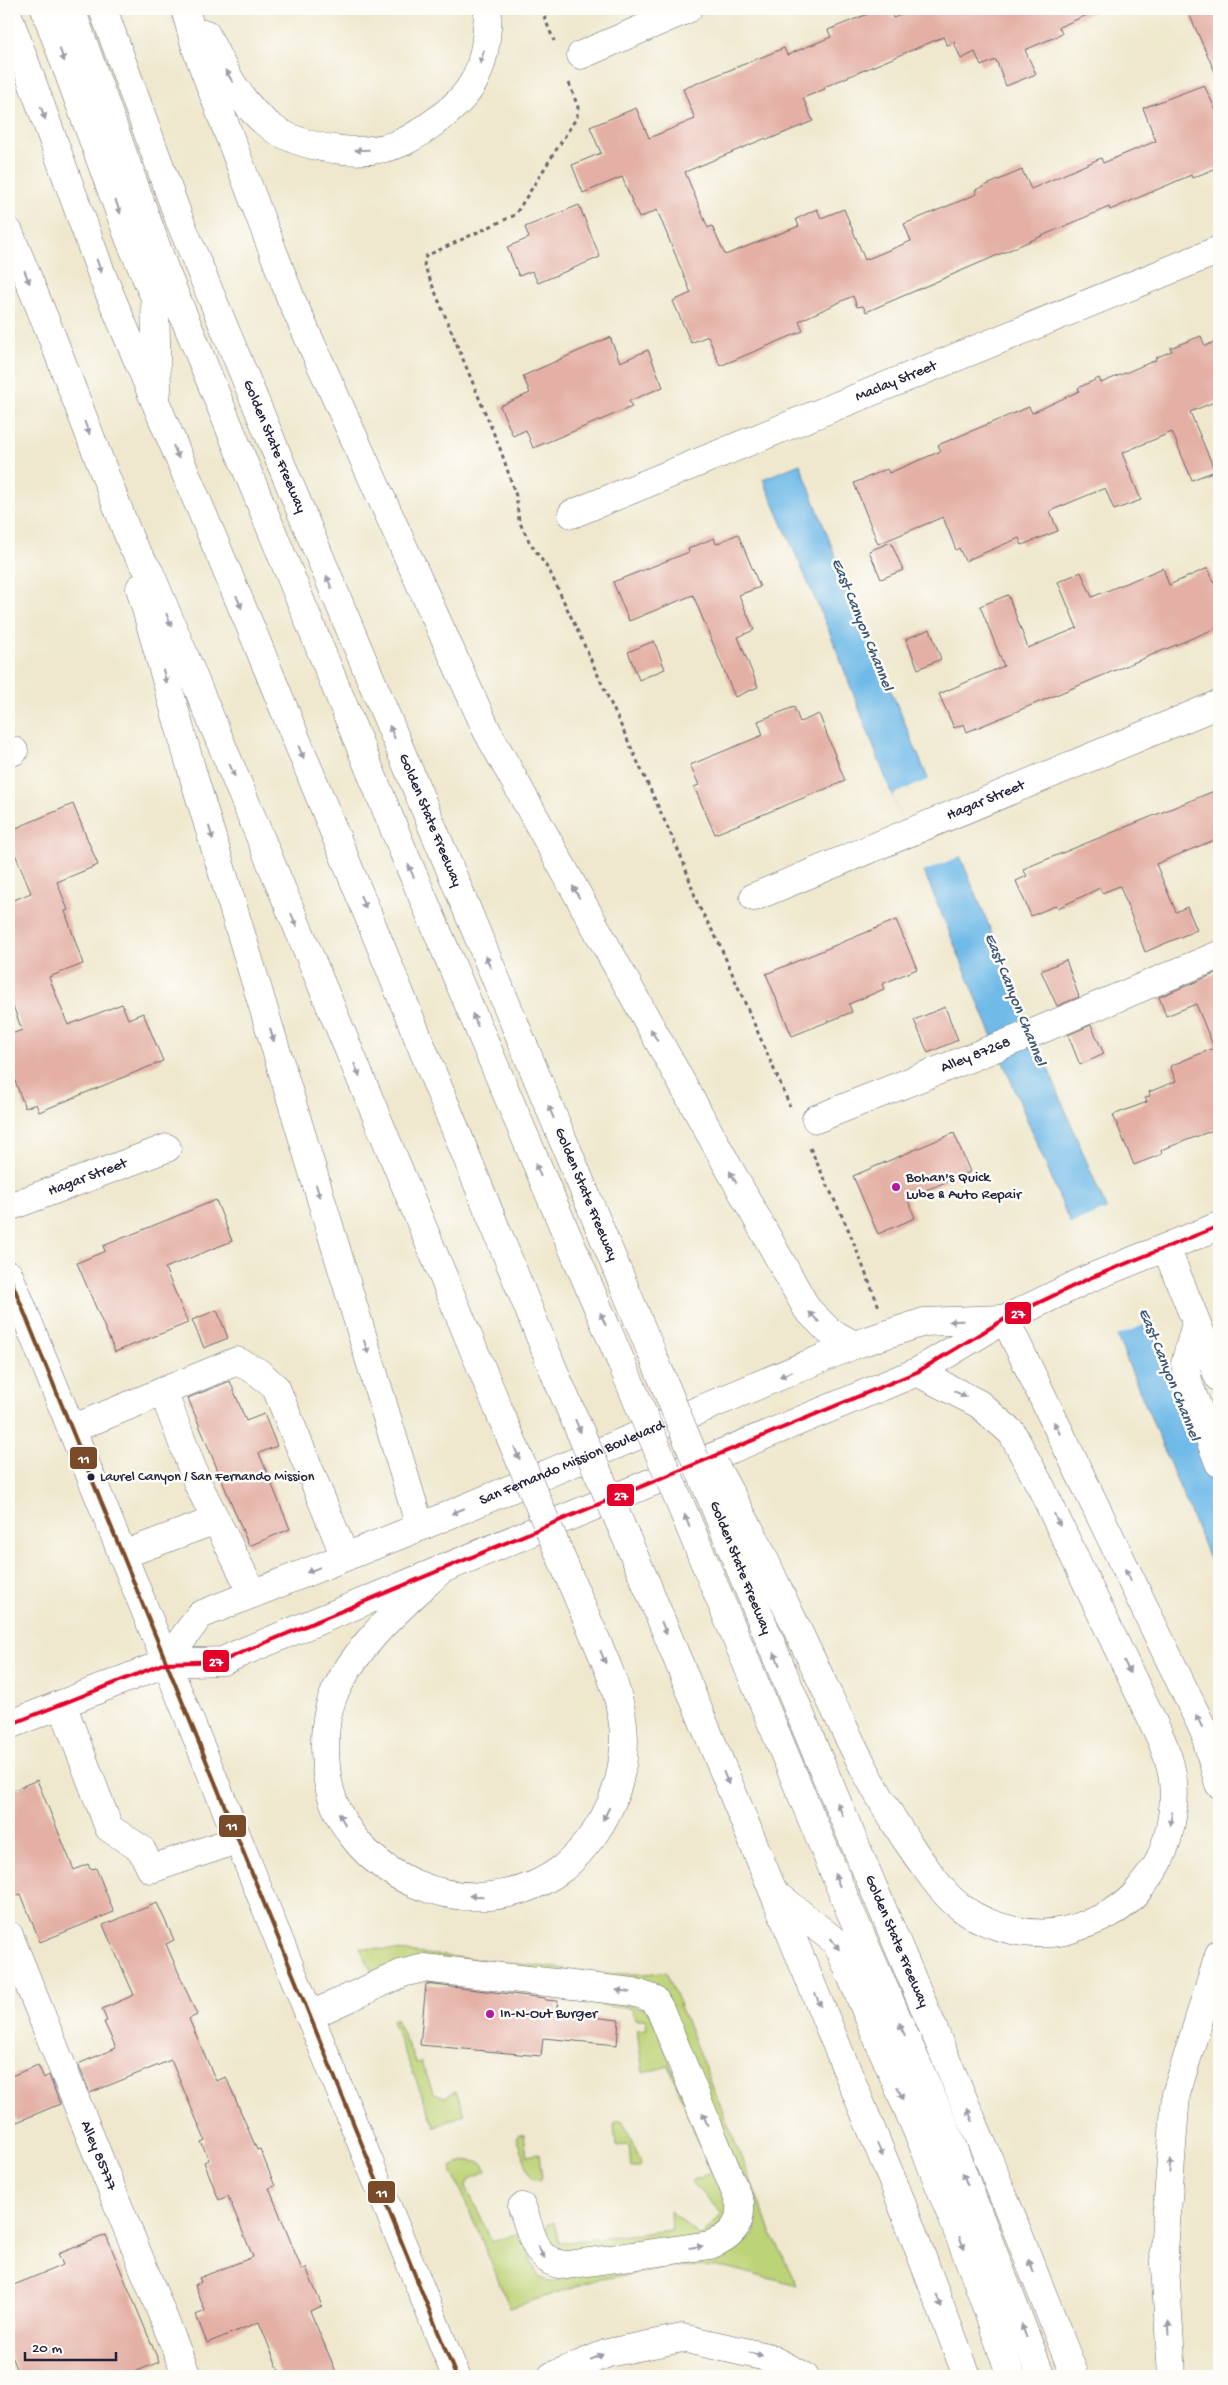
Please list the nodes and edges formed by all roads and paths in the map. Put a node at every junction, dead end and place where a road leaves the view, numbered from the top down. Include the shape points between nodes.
1 (45, 9) edge
2 (70, 9) edge
3 (104, 9) edge
4 (185, 9) edge
5 (194, 9) edge
6 (488, 9) edge
7 (542, 9) edge
8 (688, 9) edge
9 (9, 18) edge
10 (568, 51) joint
11 (568, 81) dead end
12 (9, 232) edge
13 (1219, 250) edge
14 (158, 407) junction
15 (572, 514) dead end
16 (132, 545) junction
17 (1219, 704) edge
18 (754, 898) dead end
19 (1219, 955) edge
20 (791, 1107) dead end
21 (812, 1131) joint
22 (167, 1148) dead end
23 (9, 1207) edge
24 (1219, 1226) edge
25 (1166, 1248) junction
26 (9, 1275) edge
27 (881, 1312) dead end
28 (1005, 1319) junction
29 (1196, 1323) junction
30 (854, 1345) junction
31 (917, 1372) junction
32 (1219, 1378) edge
33 (163, 1391) junction
34 (72, 1429) junction
35 (1219, 1463) edge
36 (216, 1520) junction
37 (420, 1527) junction
38 (744, 1547) junction
39 (122, 1555) junction
40 (345, 1557) junction
41 (444, 1567) junction
42 (253, 1594) junction
43 (165, 1663) junction
44 (62, 1704) junction
45 (9, 1726) edge
46 (1219, 1784) edge
47 (237, 1840) junction
48 (772, 1890) junction
49 (9, 1935) edge
50 (1219, 1954) edge
51 (17, 1980) edge
52 (309, 2016) junction
53 (522, 2207) dead end
54 (187, 2376) edge
55 (456, 2376) edge
56 (552, 2376) edge
57 (804, 2376) edge
58 (967, 2376) edge
59 (1011, 2376) edge
60 (1041, 2376) edge
61 (1074, 2376) edge
62 (1172, 2376) edge

1 -> 14 main road via 129,238 155,298
60 -> 2 main road, bridge via 944,2125 409,867 164,268
38 -> 3 main road, Golden State Freeway, bridge via 651,1351 183,228
30 -> 4 main road via 829,1331 807,1309 487,730 291,298 196,48
6 -> 5 main road via 486,44 475,80 453,108 404,142 372,150 340,150 302,142 273,128 245,102 217,57
7 - 10 path
8 - 10 main road
9 -> 14 main road via 103,278
11 - 20 path via 578,107 577,117 515,215 434,251 426,256 424,265 501,451 516,496 519,521 550,572 580,636
12 -> 16 main road
13 - 15 main road, Maclay Street
14 -> 48 main road, bridge via 558,1381 646,1583
16 -> 37 main road via 137,577 194,778
16 -> 41 main road, bridge via 154,582 584,1612 620,1710 624,1740 621,1768 614,1798 602,1822 583,1849 562,1869 536,1884 511,1892 486,1896 456,1895 432,1890 386,1870 349,1832 336,1808 327,1780 326,1719 334,1694 349,1666 371,1637
17 - 18 main road, Hagar Street
19 - 21 main road, Alley 87268 via 995,1047
21 - 27 path
22 - 23 main road, Hagar Street
24 - 25 main road, San Fernando Mission Boulevard
25 - 28 main road, San Fernando Mission Boulevard via 1090,1278
25 - 29 main road
26 - 34 main road
28 -> 30 main road, San Fernando Mission Boulevard via 924,1322
28 - 31 main road, San Fernando Mission Boulevard
46 -> 28 main road via 1204,1731
29 - 32 main road
29 - 35 main road via 1185,1364 1189,1385
30 -> 37 main road, San Fernando Mission Boulevard
31 -> 38 main road via 979,1404 1012,1432 1161,1739 1172,1771 1172,1813 1158,1863 1138,1892 1115,1911 1089,1924 1061,1932 1035,1934 982,1920 940,1889 899,1831
31 - 41 main road, San Fernando Mission Boulevard
33 - 34 main road
33 - 36 main road via 198,1484
33 - 40 main road via 237,1361 258,1372 276,1388
34 - 39 main road
36 - 39 main road
36 - 42 main road
37 - 40 main road, San Fernando Mission Boulevard
61 -> 38 main road, Golden State Freeway via 990,2160 829,1784
39 - 43 main road
40 -> 42 main road, San Fernando Mission Boulevard
41 - 43 main road, San Fernando Mission Boulevard via 223,1660
42 - 43 main road, San Fernando Mission Boulevard via 200,1614
43 - 44 main road, San Fernando Mission Boulevard
43 - 47 main road
44 - 45 main road, San Fernando Mission Boulevard
44 - 47 main road via 109,1828 141,1849 151,1869
47 - 52 main road
48 -> 58 main road via 898,2194
48 -> 59 main road via 837,1943 933,2170
49 - 51 main road, Alley 85777
62 -> 50 main road via 1164,2251 1176,2094
51 - 54 main road, Alley 85777
53 -> 52 main road via 539,2252 556,2265 710,2245 730,2234 737,2225 740,2203 654,1999 633,1992 424,1968 402,1973
52 - 55 main road
56 -> 57 main road via 608,2353 682,2338 767,2357

